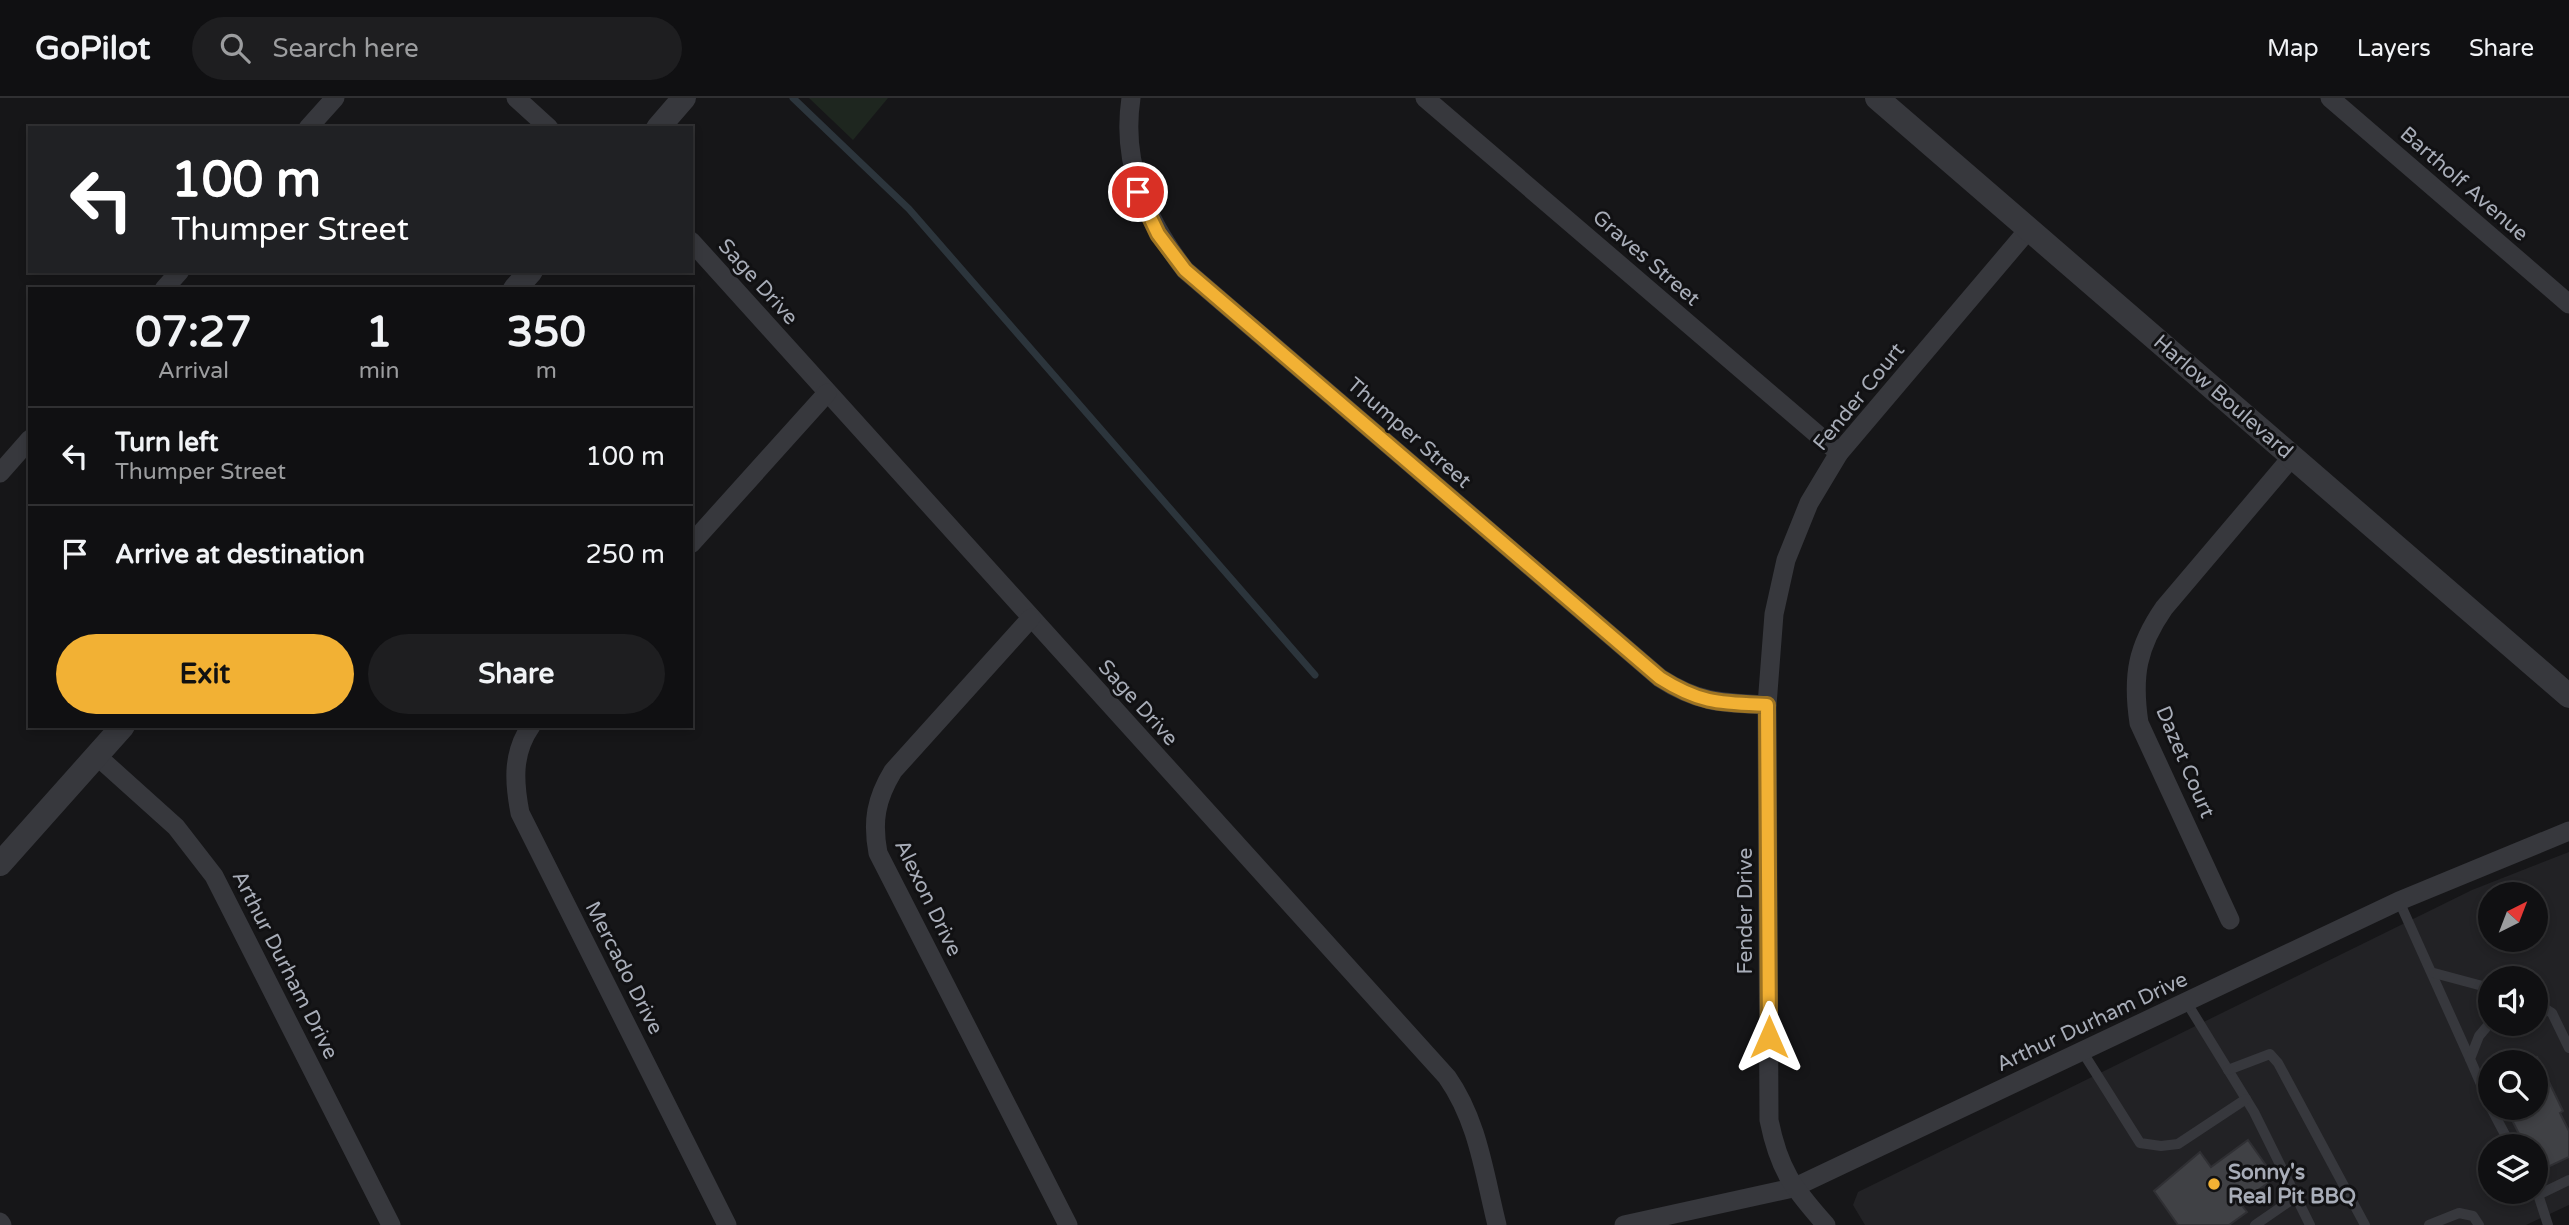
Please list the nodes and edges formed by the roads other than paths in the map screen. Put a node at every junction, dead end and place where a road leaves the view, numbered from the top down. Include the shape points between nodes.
1 (335, 98) edge
2 (516, 98) edge
3 (684, 98) edge
4 (1130, 98) edge
5 (1424, 98) edge
6 (1877, 98) edge
7 (2330, 98) edge
8 (310, 126) edge
9 (547, 126) edge
10 (660, 126) edge
11 (2029, 229) junction
12 (693, 243) edge
13 (178, 273) edge
14 (529, 273) edge
15 (166, 287) edge
16 (517, 287) edge
17 (2569, 304) edge
18 (827, 393) junction
19 (28, 441) edge
20 (1839, 453) junction
21 (2292, 457) junction
22 (0, 472) edge
23 (693, 542) edge
24 (1031, 618) junction
25 (2569, 696) edge
26 (1767, 705) junction
27 (121, 728) edge
28 (530, 728) edge
29 (97, 756) junction
30 (2569, 831) edge
31 (0, 864) edge
32 (2399, 901) junction
33 (2230, 920) dead end
34 (2434, 973) junction
35 (2478, 985) edge
36 (2188, 1003) junction
37 (2548, 1010) edge
38 (2479, 1036) edge
39 (2569, 1048) edge
40 (2082, 1051) junction
41 (2470, 1059) junction
42 (2228, 1070) junction
43 (2478, 1077) edge
44 (2246, 1099) junction
45 (2569, 1180) edge
46 (2548, 1187) edge
47 (1793, 1188) junction
48 (2297, 1196) junction
49 (2542, 1204) edge
50 (391, 1225) edge
51 (727, 1225) edge
52 (1068, 1225) edge
53 (1497, 1225) edge
54 (1624, 1225) edge
55 (1826, 1225) edge
56 (2255, 1225) edge
57 (2310, 1225) edge
58 (2365, 1225) edge
59 (2429, 1225) edge
60 (2479, 1225) edge
61 (2548, 1225) edge

1 - 8 street
2 - 9 street
3 - 10 street
4 - 26 street, Thumper Street via 1130,153 1138,192 1158,234 1185,270 1660,678 1686,695 1711,702
5 - 20 street, Graves Street
6 - 11 street, Harlow Boulevard
7 - 17 street, Bartholf Avenue
11 - 20 street, Fender Court
11 - 21 street, Harlow Boulevard
12 - 18 street, Sage Drive
13 - 15 street
14 - 16 street
18 - 23 street
18 - 24 street, Sage Drive
19 - 22 street
20 - 26 street, Fender Court via 1809,503 1786,560 1774,614
21 - 25 street, Harlow Boulevard
21 - 33 street, Dazet Court via 2164,608 2148,631 2137,666 2139,723
24 - 52 street, Alexon Drive via 893,771 880,792 873,829 878,853
24 - 53 street, Sage Drive via 1447,1077 1464,1101 1473,1126
26 - 47 street, Fender Drive via 1769,1120 1775,1150
27 - 29 street
28 - 51 street, Mercado Drive via 516,759 520,813
29 - 31 street
29 - 50 street, Arthur Durham Drive via 176,827 214,876
30 - 32 street, Arthur Durham Drive
32 - 34 lane
32 - 36 street, Arthur Durham Drive
34 - 35 lane
34 - 41 lane
36 - 40 street, Arthur Durham Drive
36 - 42 lane
37 - 39 lane
38 - 41 lane
40 - 44 lane via 2140,1143 2178,1143
40 - 47 street, Arthur Durham Drive
41 - 43 lane
42 - 44 lane
42 - 58 lane via 2270,1054 2278,1063
44 - 48 lane
45 - 46 lane
47 - 54 street, Arthur Durham Drive
47 - 55 street, Fender Drive
48 - 56 lane
48 - 57 lane
49 - 61 lane
59 - 60 lane via 2459,1213 2473,1216

